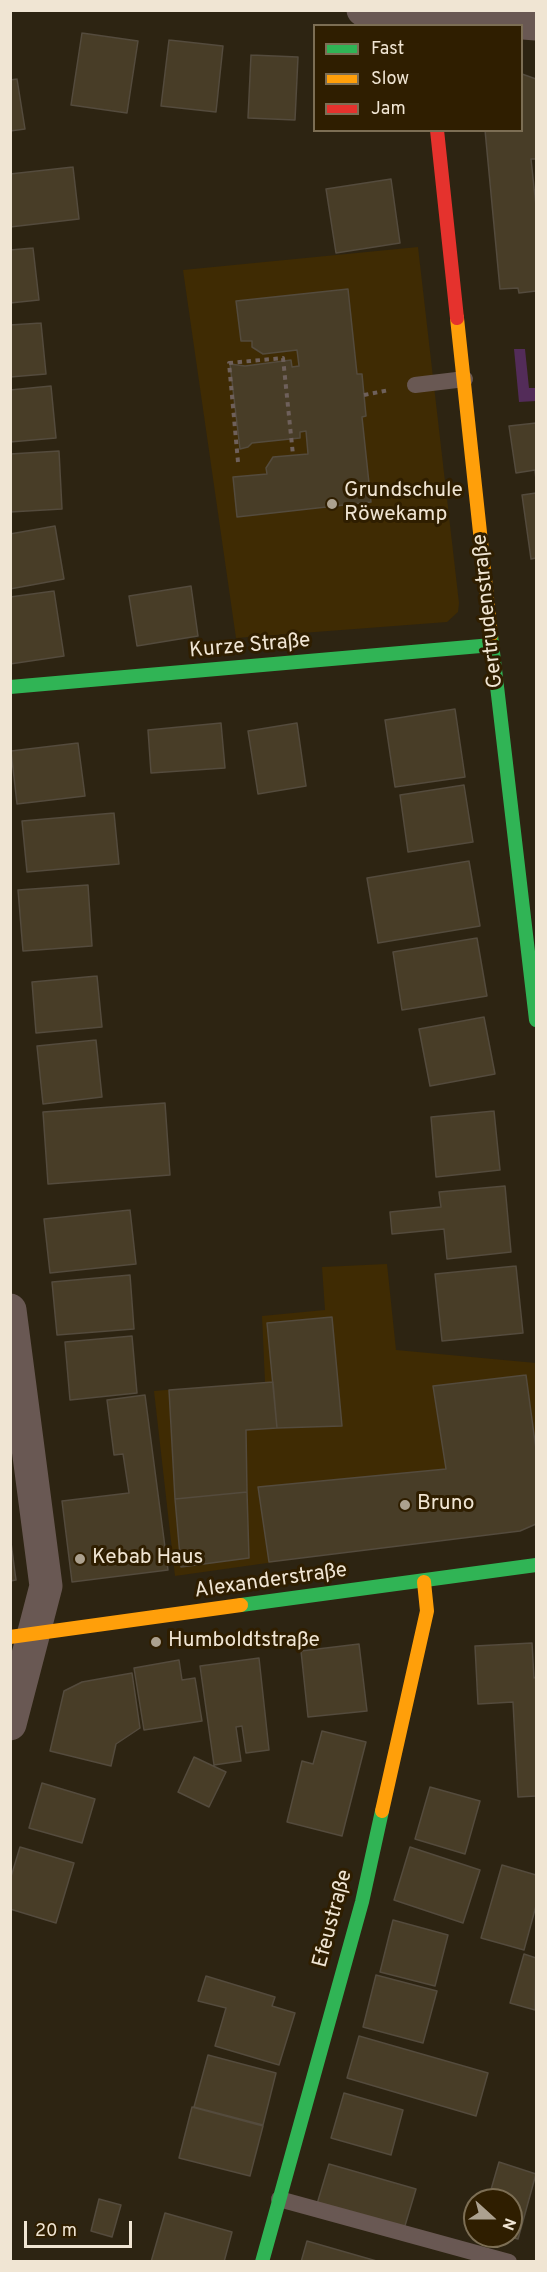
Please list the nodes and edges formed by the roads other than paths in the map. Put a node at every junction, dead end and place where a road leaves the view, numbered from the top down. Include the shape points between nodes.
1 (363, 10) edge
2 (469, 20) edge
3 (537, 24) edge
4 (437, 132) edge
5 (465, 379) junction
6 (415, 385) dead end
7 (492, 645) junction
8 (10, 687) edge
9 (537, 1020) edge
10 (10, 1310) edge
11 (537, 1565) edge
12 (424, 1582) junction
13 (23, 1635) edge
14 (10, 1724) edge
15 (279, 2199) junction
16 (262, 2262) edge
17 (509, 2262) edge

1 - 2 street via 424,24
2 - 3 street
4 - 5 street, Gertrudenstraße
5 - 6 lane
5 - 7 street, Gertrudenstraße
7 - 8 street, Kurze Straße
7 - 9 street, Gertrudenstraße
10 - 13 street via 46,1586
11 - 12 street, Alexanderstraße
12 - 13 street, Alexanderstraße
12 - 15 street, Efeustraße via 427,1611 362,1902
13 - 14 street
15 - 16 street, Efeustraße
15 - 17 lane

